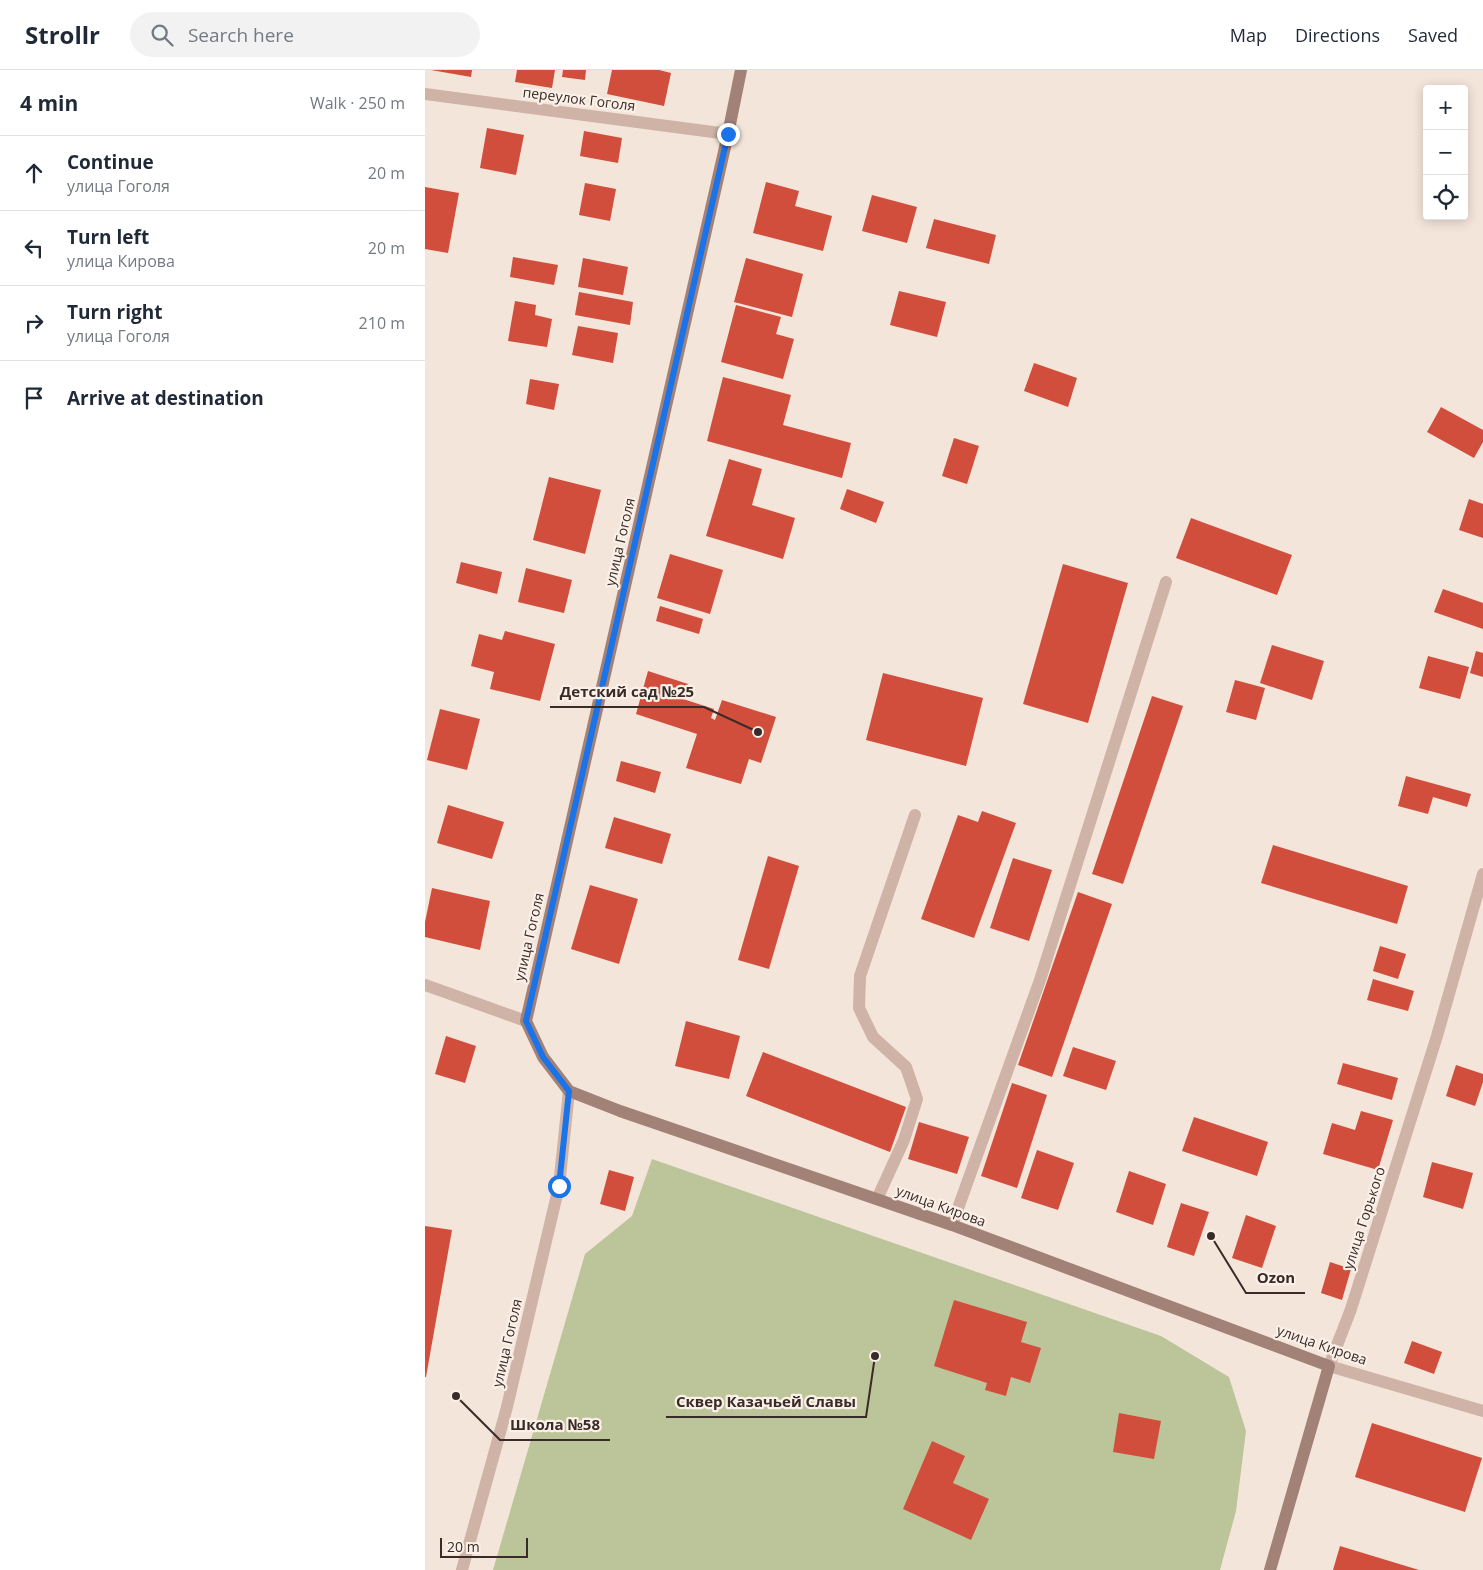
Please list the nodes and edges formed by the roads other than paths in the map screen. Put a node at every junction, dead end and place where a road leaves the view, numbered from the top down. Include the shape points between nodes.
1 (741, 70) edge
2 (425, 94) edge
3 (728, 134) junction
4 (1166, 582) dead end
5 (915, 815) dead end
6 (1483, 874) edge
7 (425, 985) edge
8 (526, 1021) junction
9 (569, 1091) junction
10 (877, 1199) junction
11 (952, 1226) junction
12 (1329, 1366) junction
13 (1483, 1411) edge
14 (462, 1570) edge
15 (1270, 1570) edge

1 - 3 main road, улица Гоголя
2 - 3 street, переулок Гоголя
3 - 8 main road, улица Гоголя
4 - 11 street via 1040,980
5 - 10 street via 860,976 859,1008 869,1030 906,1067 917,1099 905,1140
6 - 12 street, улица Горького via 1431,1054 1351,1309
7 - 8 street
8 - 9 main road via 543,1057
9 - 10 main road, улица Кирова
9 - 14 street, улица Гоголя via 559,1186 507,1407
10 - 11 main road, улица Кирова
11 - 12 main road, улица Кирова
12 - 13 street, улица Кирова
12 - 15 main road, улица Горького

